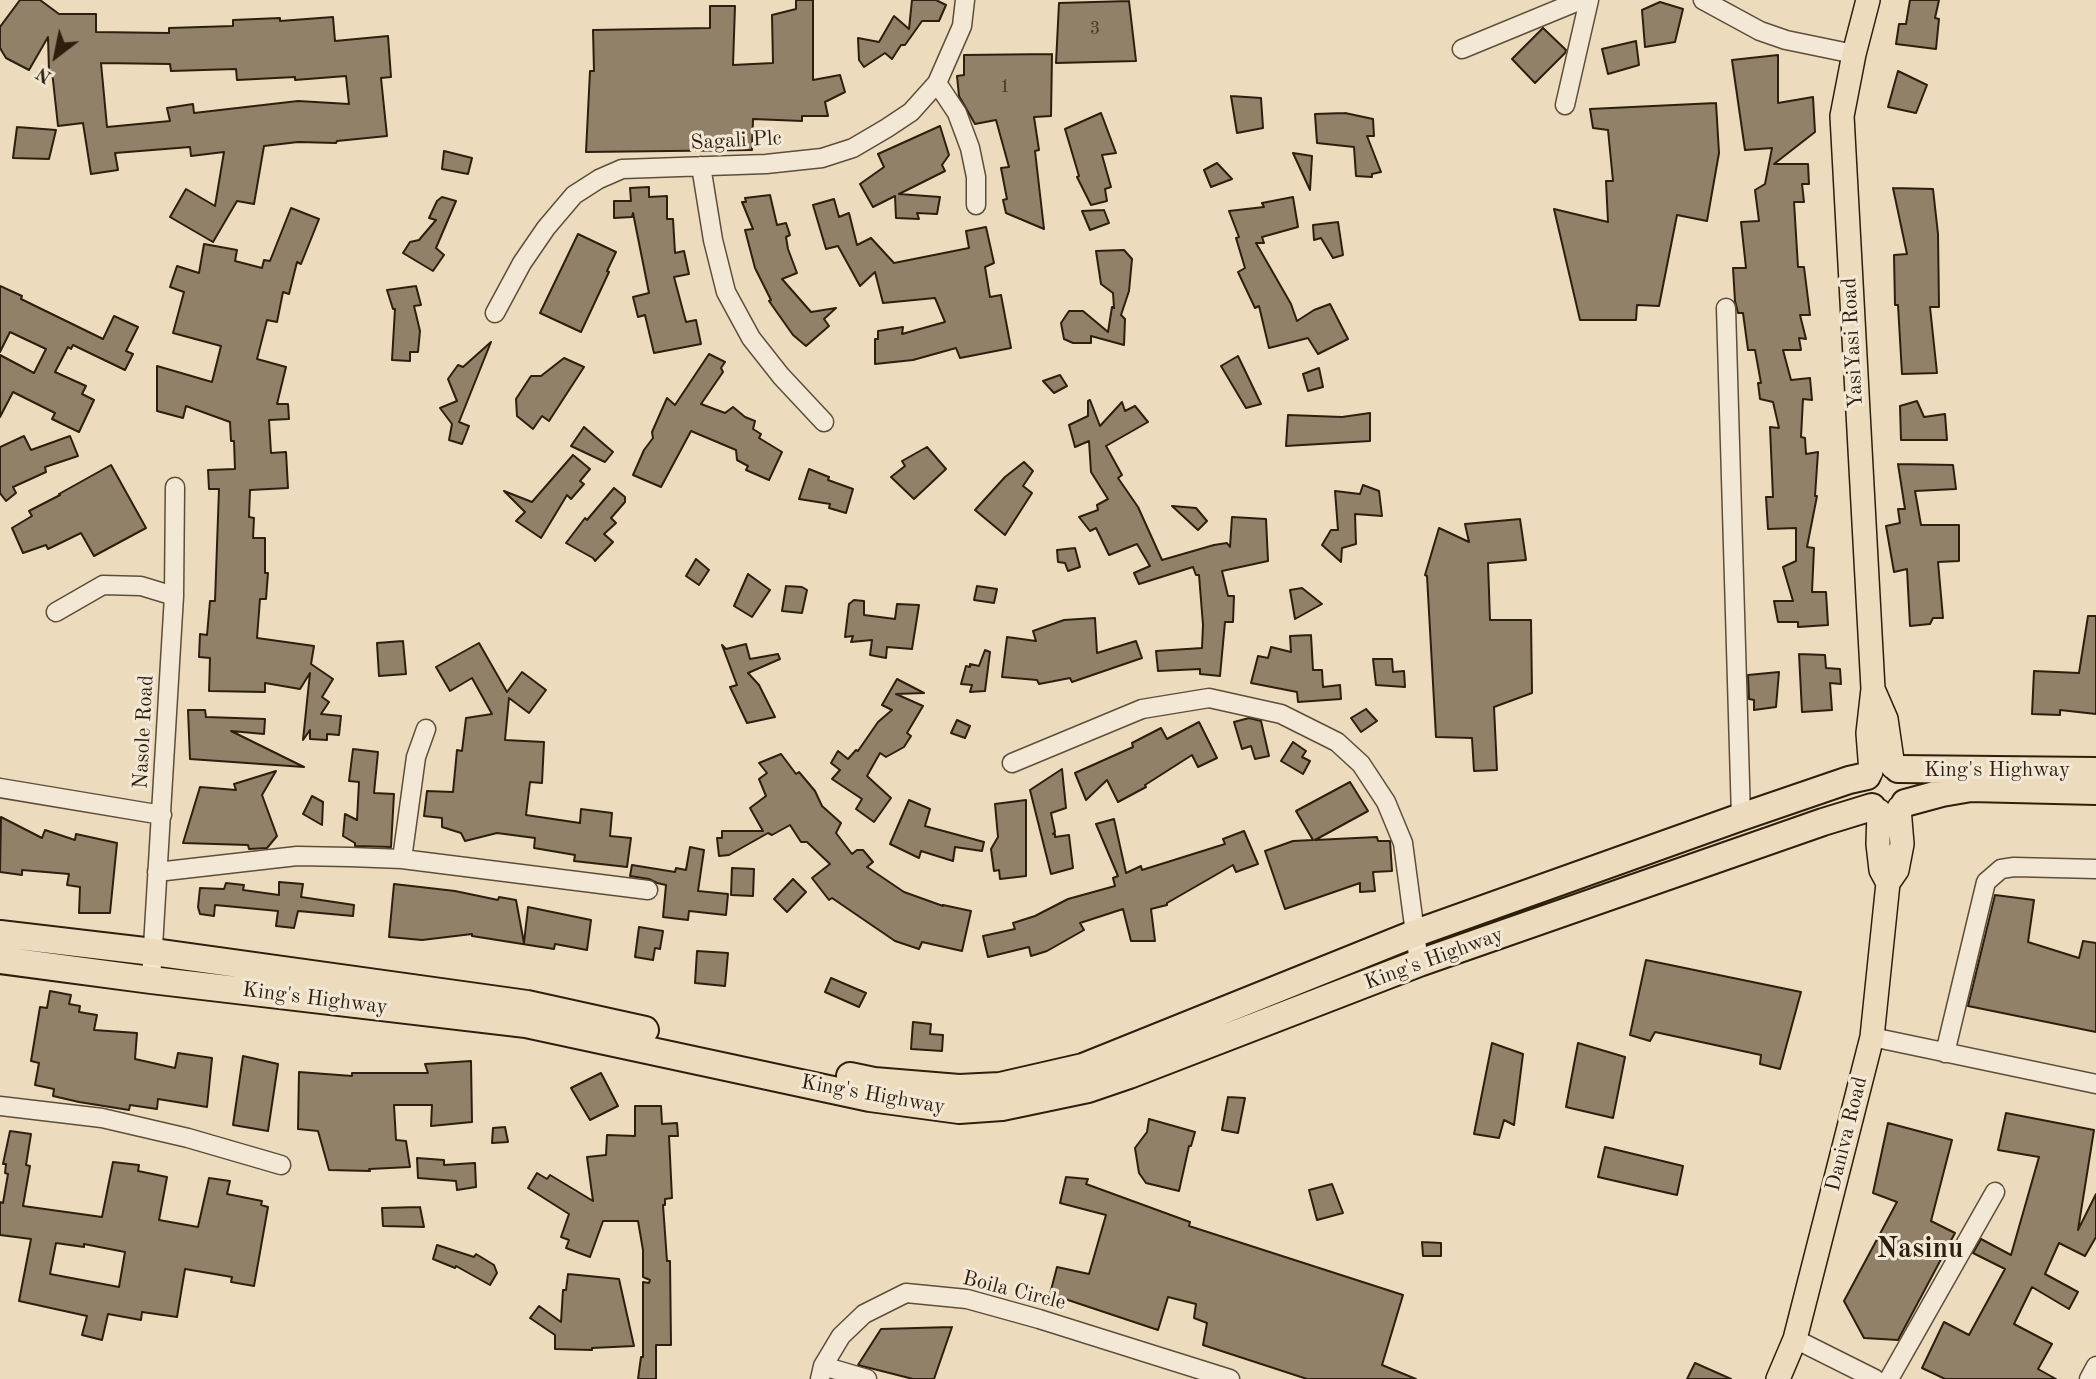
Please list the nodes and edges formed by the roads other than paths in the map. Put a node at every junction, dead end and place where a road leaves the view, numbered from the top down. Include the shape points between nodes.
1 (965, 0) edge
2 (1581, 0) edge
3 (1589, 0) edge
4 (1703, 0) edge
5 (1868, 0) edge
6 (1462, 49) dead end
7 (1854, 54) junction
8 (937, 83) junction
9 (1565, 105) dead end
10 (701, 166) junction
11 (976, 205) dead end
12 (1726, 308) dead end
13 (495, 313) dead end
14 (824, 422) dead end
15 (176, 487) dead end
16 (174, 596) junction
17 (56, 612) dead end
18 (426, 729) dead end
19 (1012, 762) dead end
20 (1882, 771) junction
21 (2096, 771) edge
22 (0, 788) edge
23 (2096, 791) edge
24 (1889, 807) junction
25 (162, 815) junction
26 (1741, 817) junction
27 (402, 859) junction
28 (2096, 869) edge
29 (157, 872) junction
30 (648, 890) dead end
31 (1416, 933) junction
32 (0, 934) edge
33 (153, 952) junction
34 (0, 960) edge
35 (1419, 963) junction
36 (151, 980) junction
37 (1872, 1037) junction
38 (1945, 1053) junction
39 (2096, 1084) edge
40 (0, 1106) edge
41 (281, 1165) dead end
42 (1994, 1192) dead end
43 (1795, 1339) junction
44 (2096, 1367) edge
45 (822, 1372) edge
46 (867, 1379) edge
47 (1230, 1379) edge
48 (1778, 1379) edge
49 (1875, 1379) edge
50 (1889, 1379) edge
51 (2090, 1379) edge

1 - 8 street, Sagali Plc via 961,26
2 - 6 street
3 - 9 street
4 - 7 street via 1760,31
5 - 7 main road, YasiYasi Road
7 - 20 main road, YasiYasi Road via 1842,116 1873,690 1868,733
8 - 10 street, Sagali Plc via 911,112 853,148 822,158
8 - 11 street via 957,113 970,148
10 - 13 street, Sagali Plc via 622,169 574,195 540,237
10 - 14 street via 726,292 751,338
12 - 26 street
15 - 16 street, Nasole Road
16 - 17 street via 141,586 103,585
16 - 25 street, Nasole Road
18 - 27 street via 416,757
19 - 31 street via 1142,709 1209,698 1281,714 1337,742 1361,764 1386,802 1403,844
20 - 21 highway, King's Highway
20 - 24 highway via 1863,793
20 - 24 highway via 1905,776 1909,785 1909,794
20 - 26 highway, King's Highway
22 - 25 street
23 - 24 highway, King's Highway via 1971,788
24 - 35 highway, King's Highway via 1823,822
24 - 37 main road, Daniva Road via 1902,844 1897,870 1888,883
25 - 29 street, Nasole Road
26 - 31 highway, King's Highway
27 - 29 street via 298,856
27 - 30 street
28 - 38 street via 2014,867 2001,869 1986,882
29 - 33 street, Nasole Road
31 - 33 highway, King's Highway via 1083,1068 1000,1086 959,1088 874,1081 527,1004
31 - 35 street
32 - 33 highway, King's Highway
33 - 36 street, Nasole Road
34 - 36 highway, King's Highway
35 - 36 highway, King's Highway via 1088,1089 1002,1107 959,1110 870,1098 526,1024
37 - 38 street
37 - 43 main road, Daniva Road
38 - 39 street
40 - 41 street via 102,1118
42 - 50 street
43 - 48 main road, Daniva Road
43 - 49 street
44 - 51 street
45 - 46 street
45 - 47 street, Boila Circle via 841,1336 864,1314 906,1293 967,1299 1039,1318

